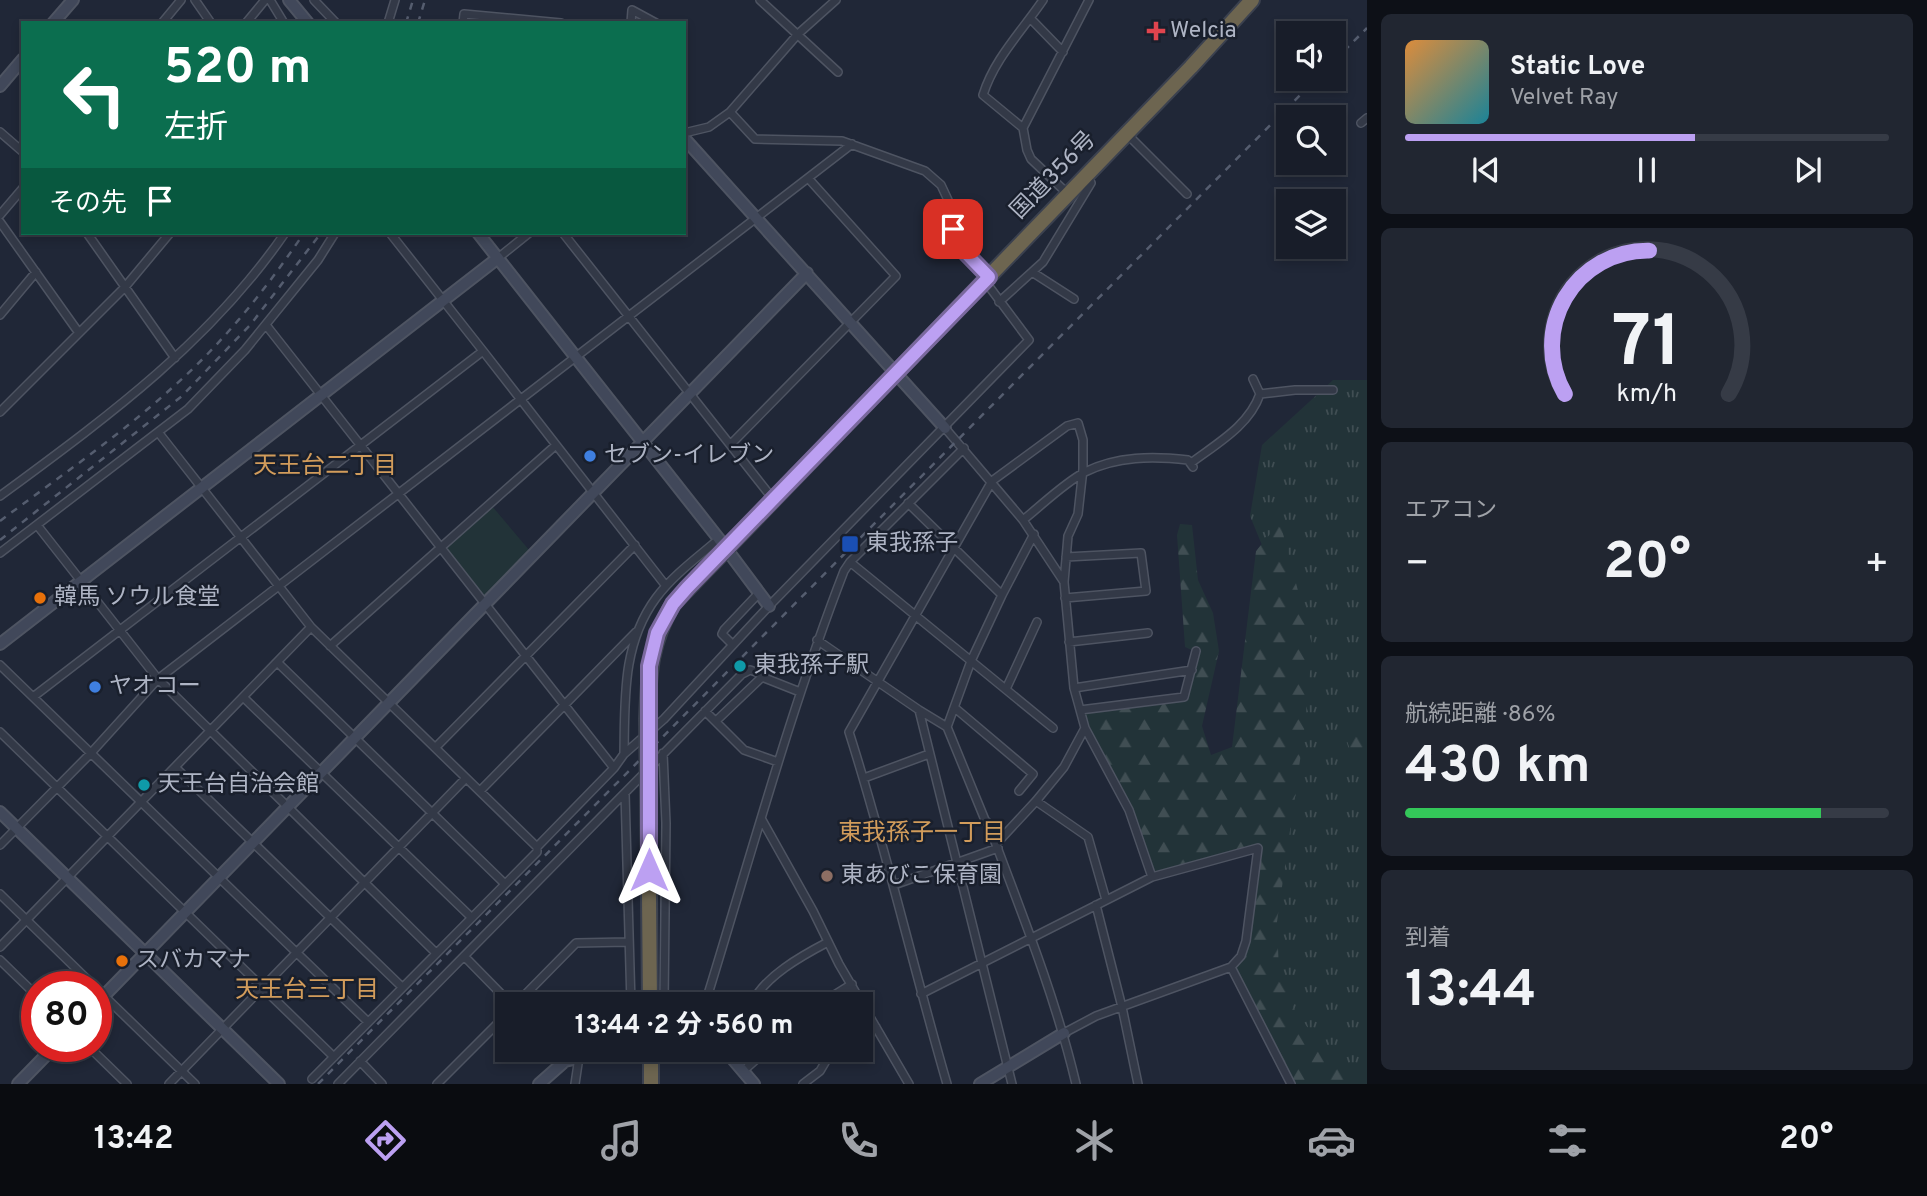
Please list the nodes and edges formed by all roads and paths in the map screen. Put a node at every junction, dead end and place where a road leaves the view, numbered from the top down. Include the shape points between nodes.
1 (73, 0) edge
2 (181, 0) edge
3 (195, 0) edge
4 (267, 0) edge
5 (289, 0) edge
6 (314, 0) edge
7 (394, 0) edge
8 (760, 0) edge
9 (836, 0) edge
10 (1043, 0) edge
11 (1089, 0) edge
12 (1252, 0) edge
13 (1030, 18) junction
14 (55, 21) edge
15 (164, 21) edge
16 (210, 21) edge
17 (248, 21) edge
18 (283, 21) edge
19 (306, 21) edge
20 (334, 21) edge
21 (389, 21) edge
22 (463, 21) edge
23 (539, 21) edge
24 (631, 21) edge
25 (652, 21) edge
26 (798, 34) junction
27 (1063, 52) junction
28 (21, 61) edge
29 (838, 72) dead end
30 (0, 86) edge
31 (730, 112) junction
32 (1023, 128) junction
33 (0, 132) edge
34 (1126, 134) junction
35 (686, 135) edge
36 (686, 138) edge
37 (852, 144) junction
38 (21, 150) edge
39 (1087, 174) junction
40 (808, 178) junction
41 (21, 190) edge
42 (1068, 194) junction
43 (1186, 194) dead end
44 (0, 215) edge
45 (756, 217) junction
46 (0, 222) edge
47 (88, 235) edge
48 (168, 235) edge
49 (284, 235) edge
50 (334, 235) edge
51 (392, 235) edge
52 (480, 235) edge
53 (527, 235) edge
54 (565, 235) edge
55 (498, 258) junction
56 (36, 272) junction
57 (1032, 272) junction
58 (807, 273) junction
59 (987, 279) junction
60 (125, 287) junction
61 (1074, 299) dead end
62 (443, 302) junction
63 (999, 302) junction
64 (0, 315) edge
65 (629, 316) junction
66 (852, 323) junction
67 (266, 325) junction
68 (79, 333) junction
69 (483, 351) junction
70 (575, 357) junction
71 (175, 358) junction
72 (896, 372) junction
73 (1253, 379) dead end
74 (1333, 390) dead end
75 (690, 394) junction
76 (1259, 394) junction
77 (322, 395) junction
78 (520, 399) junction
79 (0, 412) edge
80 (945, 428) junction
81 (158, 432) junction
82 (642, 442) junction
83 (361, 444) junction
84 (556, 444) junction
85 (731, 444) junction
86 (964, 448) junction
87 (1082, 473) junction
88 (992, 481) junction
89 (201, 488) junction
90 (399, 492) junction
91 (593, 492) junction
92 (0, 496) edge
93 (773, 499) junction
94 (908, 503) junction
95 (1023, 520) junction
96 (37, 525) junction
97 (1034, 534) junction
98 (240, 538) junction
99 (722, 543) junction
100 (635, 545) junction
101 (441, 547) junction
102 (953, 548) junction
103 (0, 553) edge
104 (1066, 557) junction
105 (850, 562) junction
106 (81, 581) junction
107 (1064, 582) junction
108 (278, 586) junction
109 (666, 586) junction
110 (759, 593) junction
111 (1002, 595) junction
112 (1066, 598) junction
113 (485, 603) junction
114 (769, 606) junction
115 (915, 615) junction
116 (1037, 622) dead end
117 (311, 627) junction
118 (120, 630) junction
119 (639, 630) junction
120 (1148, 633) dead end
121 (817, 640) junction
122 (1069, 642) junction
123 (0, 644) edge
124 (732, 645) junction
125 (330, 646) junction
126 (1196, 651) dead end
127 (526, 656) junction
128 (971, 661) junction
129 (277, 662) junction
130 (0, 665) edge
131 (1192, 670) junction
132 (762, 677) junction
133 (158, 679) junction
134 (877, 681) junction
135 (1074, 688) junction
136 (1006, 689) junction
137 (800, 692) junction
138 (243, 696) junction
139 (33, 697) junction
140 (389, 703) junction
141 (564, 704) junction
142 (955, 708) junction
143 (919, 710) junction
144 (1080, 710) junction
145 (705, 711) junction
146 (716, 721) junction
147 (947, 727) junction
148 (1053, 728) dead end
149 (1085, 728) junction
150 (210, 731) junction
151 (0, 732) edge
152 (355, 738) junction
153 (436, 747) junction
154 (91, 753) junction
155 (663, 753) junction
156 (624, 754) junction
157 (929, 754) junction
158 (778, 761) junction
159 (176, 768) junction
160 (614, 768) junction
161 (322, 772) junction
162 (466, 778) junction
163 (864, 778) junction
164 (57, 787) junction
165 (480, 791) junction
166 (1019, 791) dead end
167 (625, 793) junction
168 (1036, 801) junction
169 (141, 802) junction
170 (287, 808) junction
171 (0, 812) edge
172 (432, 813) junction
173 (762, 820) junction
174 (16, 828) junction
175 (107, 836) junction
176 (253, 844) junction
177 (0, 845) edge
178 (997, 846) junction
179 (399, 847) junction
180 (537, 847) junction
181 (957, 862) junction
182 (1152, 877) junction
183 (67, 878) junction
184 (219, 878) junction
185 (364, 883) junction
186 (505, 884) junction
187 (894, 885) junction
188 (0, 894) edge
189 (1106, 900) junction
190 (1096, 905) junction
191 (186, 913) junction
192 (471, 917) junction
193 (330, 918) junction
194 (27, 919) junction
195 (1030, 937) junction
196 (628, 942) junction
197 (828, 942) junction
198 (0, 947) edge
199 (296, 953) junction
200 (436, 953) junction
201 (145, 954) junction
202 (464, 956) junction
203 (0, 960) edge
204 (981, 963) junction
205 (1231, 967) junction
206 (76, 971) edge
207 (21, 980) edge
208 (112, 982) edge
209 (852, 984) junction
210 (262, 988) junction
211 (402, 988) junction
212 (502, 992) edge
213 (526, 992) edge
214 (630, 992) edge
215 (650, 992) edge
216 (664, 992) edge
217 (709, 992) edge
218 (759, 992) edge
219 (839, 992) edge
220 (921, 993) junction
221 (112, 1007) edge
222 (1122, 1007) junction
223 (368, 1022) junction
224 (495, 1026) edge
225 (876, 1027) junction
226 (222, 1029) junction
227 (873, 1029) edge
228 (1064, 1033) junction
229 (334, 1057) junction
230 (360, 1061) junction
231 (39, 1062) edge
232 (104, 1062) edge
233 (564, 1062) edge
234 (578, 1062) edge
235 (651, 1062) edge
236 (735, 1062) edge
237 (753, 1062) edge
238 (825, 1062) edge
239 (1007, 1067) junction
240 (182, 1071) junction
241 (743, 1071) junction
242 (312, 1079) dead end
243 (18, 1084) edge
244 (127, 1084) edge
245 (169, 1084) edge
246 (195, 1084) edge
247 (279, 1084) edge
248 (338, 1084) edge
249 (382, 1084) edge
250 (437, 1084) edge
251 (540, 1084) edge
252 (575, 1084) edge
253 (651, 1084) edge
254 (754, 1084) edge
255 (803, 1084) edge
256 (909, 1084) edge
257 (947, 1084) edge
258 (980, 1084) edge
259 (1012, 1084) edge
260 (1076, 1084) edge
261 (1138, 1084) edge
262 (1291, 1084) edge

1 - 14 street
2 - 15 street
3 - 16 street
4 - 17 street
4 - 18 street
5 - 19 street
6 - 20 street
7 - 21 street
8 - 26 street
9 - 26 street
10 - 13 street
11 - 27 street
12 - 34 highway, 国道356号
13 - 27 street
13 - 32 street via 993,68 983,95
22 - 23 street via 464,14
24 - 25 street via 632,10
26 - 29 street
26 - 31 street
27 - 32 street
28 - 30 street
31 - 35 street
31 - 37 street via 755,139
32 - 42 street via 1031,159
33 - 38 street
34 - 39 highway, 国道356号
34 - 43 street
36 - 45 street
37 - 40 street
37 - 59 street via 925,171 941,185 956,243
39 - 42 highway, 国道356号
39 - 57 street via 1091,183 1043,262
40 - 45 street
40 - 66 street via 896,276
41 - 44 street
42 - 59 highway, 国道356号
45 - 58 street
45 - 65 street
46 - 56 street
47 - 60 street
48 - 60 street
49 - 71 street via 225,310
50 - 67 street
51 - 62 street
52 - 55 street
53 - 55 street
54 - 65 street
55 - 62 street
55 - 70 street
56 - 64 street
56 - 68 street
57 - 61 street
57 - 63 street
58 - 66 street
58 - 75 street
59 - 63 street
59 - 72 highway, 国道356号
60 - 68 street
60 - 71 street
62 - 69 street
62 - 77 street
63 - 80 street via 1029,340
65 - 70 street
65 - 75 street
66 - 72 street
66 - 85 street
67 - 77 street
67 - 81 street via 188,409
68 - 79 street
69 - 78 street
69 - 83 street
70 - 78 street
70 - 82 street
71 - 92 street via 97,425
72 - 80 street
72 - 93 highway, 国道356号
73 - 76 street
74 - 76 street
75 - 82 street
75 - 85 street
76 - 87 street via 1246,419 1192,465 1188,460 1152,457 1108,463
77 - 83 street
77 - 89 street
78 - 84 street
78 - 90 street
80 - 86 street
80 - 114 street
81 - 89 street
81 - 96 street
82 - 91 street
82 - 99 street
83 - 90 street
83 - 98 street
84 - 91 street
84 - 101 street
85 - 93 street
86 - 88 street
86 - 94 street
87 - 88 street via 1083,440 1078,423 1067,426
87 - 95 street
87 - 104 street
88 - 95 street
88 - 102 street
89 - 98 street
89 - 106 street
90 - 101 street
90 - 108 street
91 - 100 street
91 - 113 street
93 - 99 highway, 国道356号
94 - 102 street
94 - 105 street
95 - 97 street
96 - 103 street
96 - 106 street
97 - 107 street
97 - 111 street
98 - 108 street
98 - 118 street
99 - 109 street
99 - 110 street
99 - 215 highway, 国道356号, bridge via 673,604 657,633 649,666
100 - 109 street
100 - 127 street
101 - 113 street
101 - 125 street
102 - 111 street
102 - 115 street
104 - 107 street
104 - 112 street via 1141,553 1146,591
105 - 115 street
105 - 121 street
106 - 118 street
106 - 123 street
107 - 112 street
108 - 117 street
108 - 133 street
109 - 119 street
110 - 114 street
110 - 124 street via 724,630 722,634
111 - 128 street
112 - 122 street
113 - 127 street
113 - 140 street
114 - 124 street
115 - 128 street
115 - 134 street
116 - 136 street
117 - 125 street
117 - 129 street
118 - 133 street
118 - 139 street
119 - 141 street
119 - 156 street via 626,677
120 - 122 street
121 - 134 street
121 - 137 street
122 - 135 street
124 - 156 street via 664,719
125 - 140 street
126 - 131 street
127 - 141 street
127 - 153 street
128 - 136 street
128 - 142 street
129 - 138 street
129 - 152 street
130 - 139 street
131 - 135 street
131 - 144 street via 1184,697
132 - 137 street
132 - 145 street via 750,670 742,674
132 - 146 street
133 - 150 street
133 - 154 street
134 - 143 street
134 - 163 street via 849,732
135 - 144 street
136 - 148 street
137 - 158 street
138 - 150 street
138 - 161 street
139 - 154 street
140 - 152 street
140 - 153 street
141 - 160 street
141 - 165 street
142 - 147 street
142 - 166 street via 1033,774
143 - 147 street
143 - 157 street
144 - 149 street
145 - 146 street
145 - 155 street
146 - 158 street via 744,750
147 - 178 street
149 - 168 street via 1064,767
149 - 182 street via 1129,810
150 - 159 street
150 - 170 street
151 - 164 street
152 - 161 street
152 - 172 street
153 - 162 street
154 - 164 street
154 - 169 street
155 - 167 street
155 - 216 street
156 - 160 street
157 - 163 street
157 - 181 street
158 - 173 street
159 - 169 street
159 - 176 street
160 - 180 street
161 - 170 street
161 - 179 street
162 - 165 street
162 - 172 street
163 - 187 street
164 - 174 street
164 - 175 street
165 - 180 street
167 - 196 street
167 - 202 street
168 - 178 street
168 - 189 street via 1088,837
169 - 175 street
169 - 184 street
170 - 176 street
170 - 185 street
171 - 174 street
172 - 179 street
172 - 186 street
173 - 197 street
173 - 217 street
174 - 177 street
174 - 183 street
175 - 183 street
175 - 191 street
176 - 184 street
176 - 193 street
178 - 181 street
178 - 195 street
179 - 185 street
179 - 192 street
180 - 186 street
181 - 187 street
181 - 204 street
182 - 189 street
182 - 205 street via 1258,848 1246,941
183 - 194 street
183 - 201 street
184 - 191 street
184 - 199 street
185 - 193 street
185 - 200 street
186 - 192 street
187 - 220 street
188 - 194 street
189 - 190 street
190 - 195 street
190 - 222 street
191 - 201 street
191 - 210 street
192 - 200 street
193 - 199 street
193 - 211 street
194 - 198 street
194 - 206 street
195 - 204 street
195 - 228 street
196 - 213 street via 576,943
196 - 214 street
197 - 209 street
197 - 218 street via 800,956
199 - 210 street
199 - 223 street
200 - 211 street
201 - 208 street
201 - 226 street
202 - 212 street
202 - 230 street
203 - 207 street
204 - 220 street
204 - 239 street
205 - 222 street
205 - 262 street
209 - 219 street
209 - 225 street
210 - 226 street
210 - 229 street
211 - 223 street
220 - 257 street
221 - 240 street
222 - 228 street
222 - 261 street
223 - 229 street
224 - 250 street
225 - 227 street
225 - 256 street
226 - 240 street
226 - 247 street
228 - 239 street
228 - 260 street
229 - 242 street
230 - 248 street
230 - 249 street
231 - 243 street
232 - 244 street
233 - 251 street
234 - 252 street
235 - 253 highway
236 - 241 street
237 - 241 street
238 - 255 street
239 - 258 street
239 - 259 street
240 - 245 street
240 - 246 street
241 - 254 street

